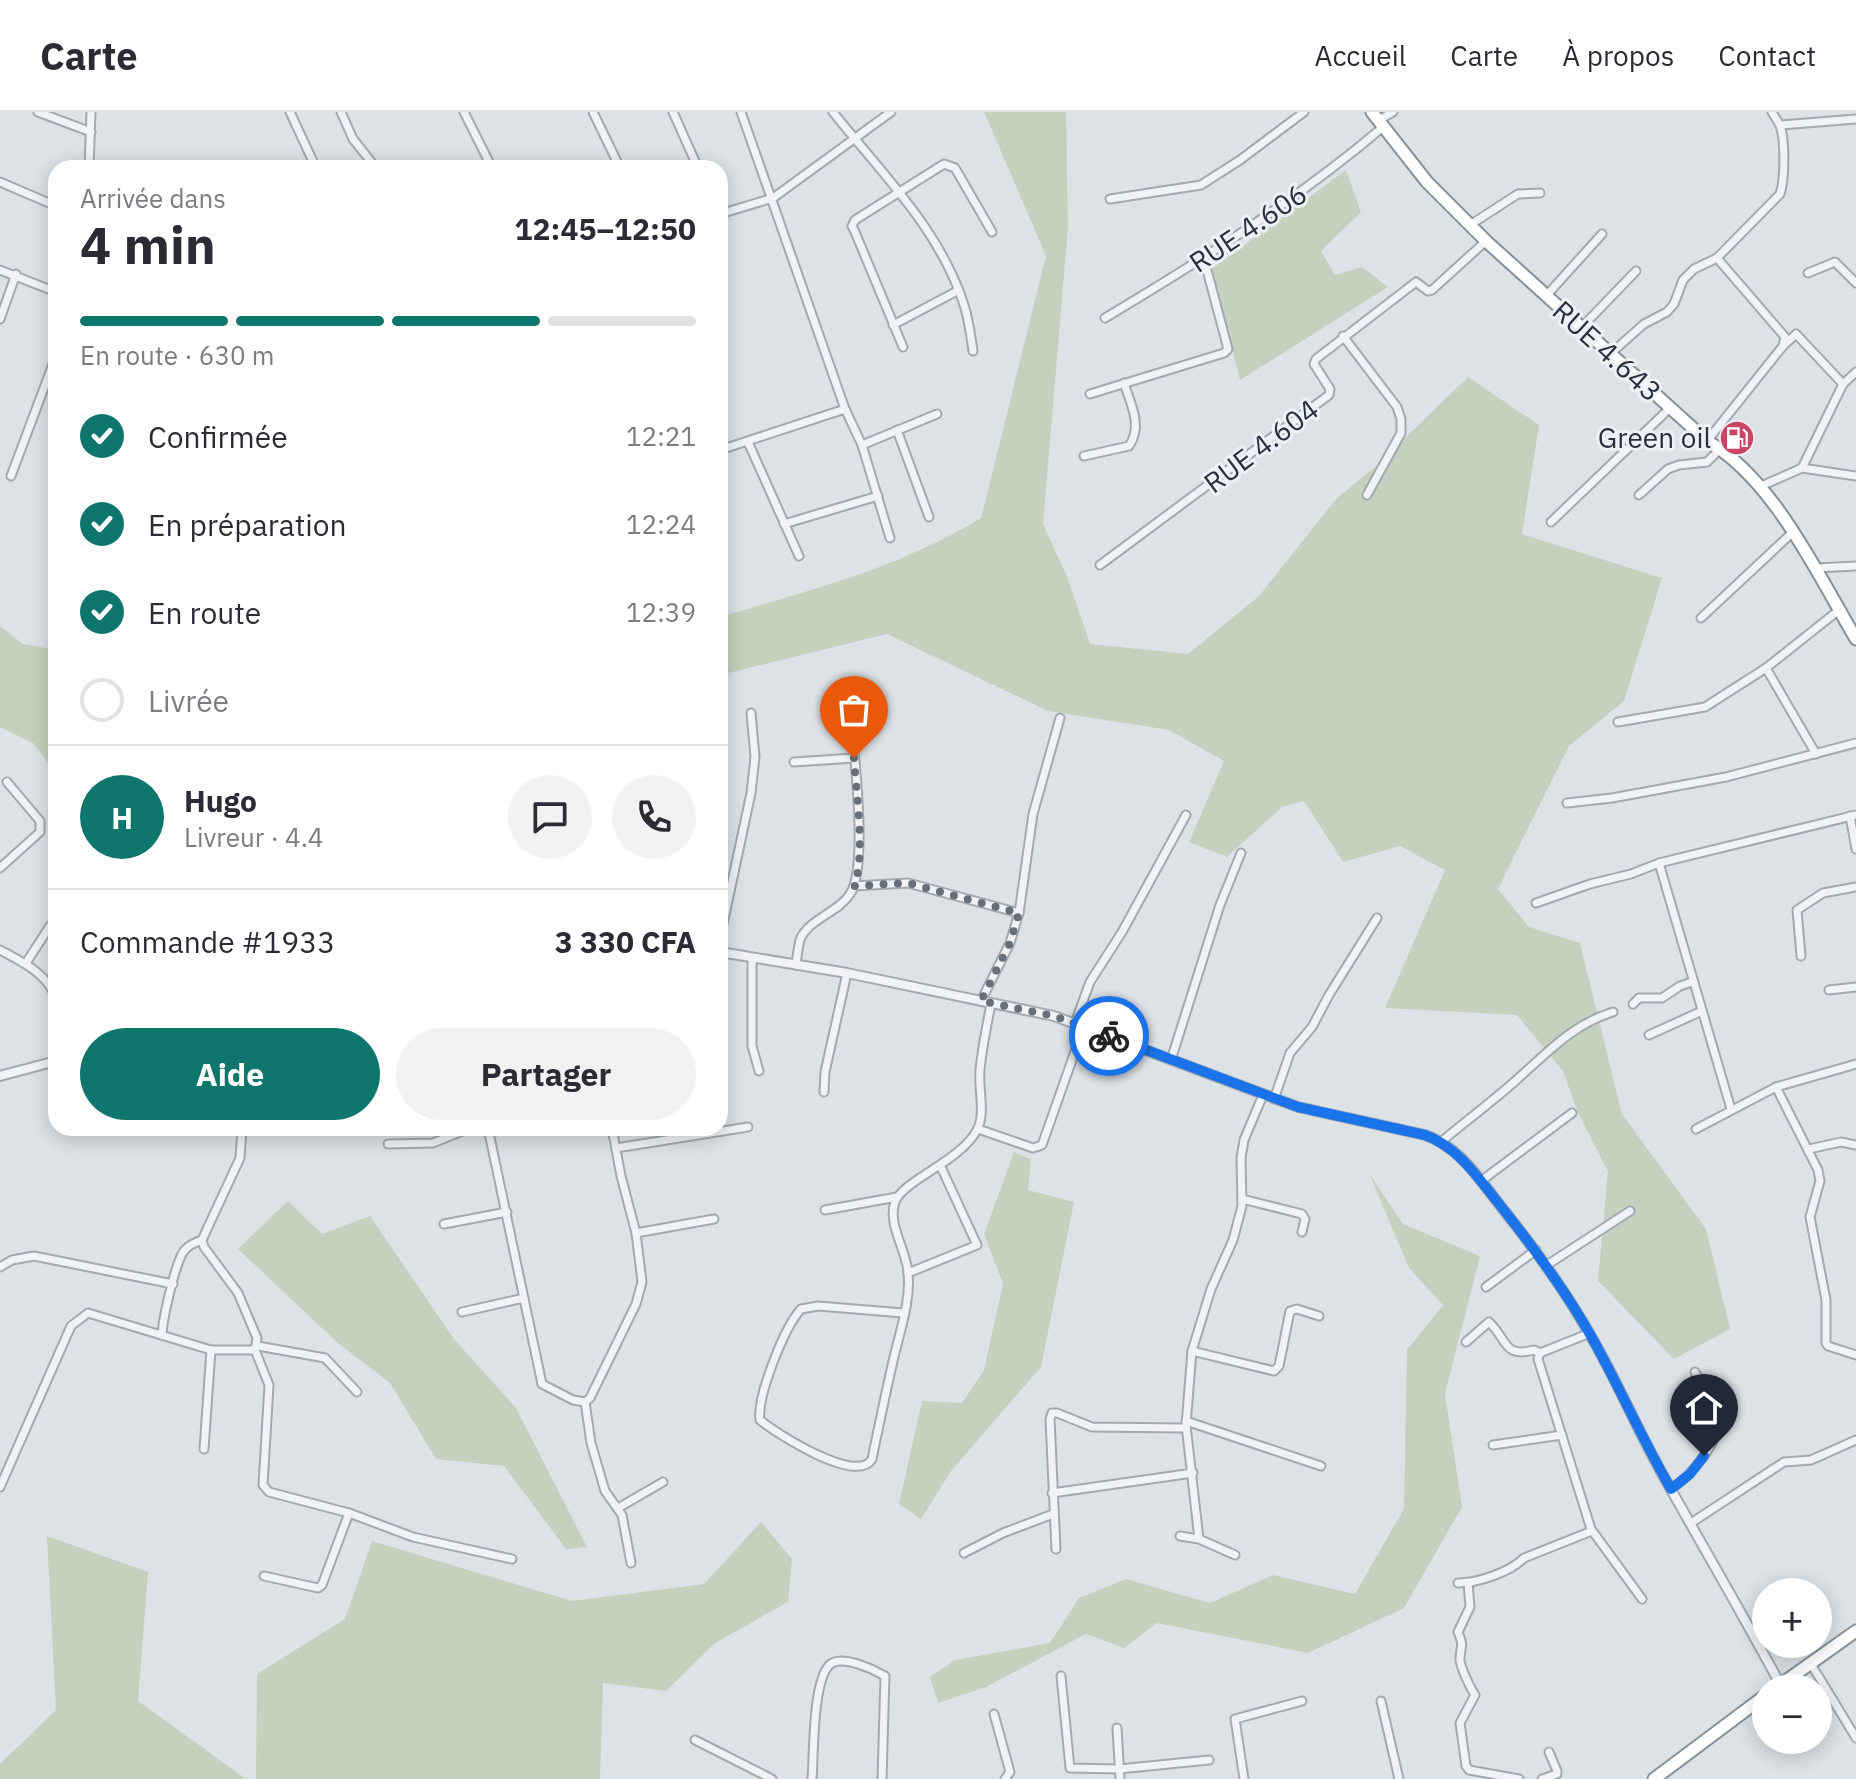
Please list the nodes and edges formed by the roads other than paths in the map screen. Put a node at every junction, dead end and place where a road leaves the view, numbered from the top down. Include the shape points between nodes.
1 (38, 112) edge
2 (91, 112) edge
3 (290, 112) edge
4 (341, 112) edge
5 (464, 112) edge
6 (593, 112) edge
7 (673, 112) edge
8 (741, 112) edge
9 (833, 112) edge
10 (891, 112) edge
11 (1304, 112) edge
12 (1393, 112) edge
13 (1772, 112) edge
14 (1856, 119) edge
15 (1378, 120) edge
16 (1781, 125) junction
17 (91, 132) junction
18 (855, 140) junction
19 (89, 160) edge
20 (312, 160) edge
21 (370, 160) edge
22 (488, 160) edge
23 (616, 160) edge
24 (694, 160) edge
25 (0, 182) edge
26 (902, 192) junction
27 (1540, 193) dead end
28 (773, 198) junction
29 (1110, 199) dead end
30 (48, 203) edge
31 (728, 212) edge
32 (1470, 225) junction
33 (992, 232) dead end
34 (1602, 234) dead end
35 (1486, 241) junction
36 (1717, 258) junction
37 (1204, 259) junction
38 (0, 270) edge
39 (1636, 271) dead end
40 (1808, 273) dead end
41 (16, 274) junction
42 (1856, 283) edge
43 (48, 288) edge
44 (959, 290) junction
45 (1546, 296) junction
46 (1105, 318) dead end
47 (0, 319) edge
48 (893, 325) junction
49 (1581, 328) junction
50 (1343, 336) junction
51 (1783, 346) junction
52 (903, 347) dead end
53 (973, 351) dead end
54 (1610, 354) junction
55 (1856, 372) edge
56 (48, 377) edge
57 (1124, 383) junction
58 (1843, 384) junction
59 (1090, 394) dead end
60 (1670, 408) junction
61 (845, 409) junction
62 (937, 414) dead end
63 (897, 430) junction
64 (1707, 441) junction
65 (748, 442) junction
66 (862, 445) junction
67 (728, 448) edge
68 (1720, 449) junction
69 (1084, 456) dead end
70 (1802, 468) junction
71 (11, 476) dead end
72 (1856, 476) edge
73 (1759, 487) junction
74 (1367, 495) dead end
75 (1639, 495) dead end
76 (878, 496) junction
77 (929, 517) dead end
78 (1551, 522) dead end
79 (784, 524) junction
80 (1793, 532) junction
81 (890, 538) dead end
82 (799, 556) dead end
83 (1100, 565) dead end
84 (1856, 566) edge
85 (1816, 568) junction
86 (1839, 610) junction
87 (1701, 618) dead end
88 (1856, 639) edge
89 (1766, 668) junction
90 (849, 703) dead end
91 (751, 713) dead end
92 (1060, 718) dead end
93 (1618, 722) dead end
94 (1856, 743) edge
95 (1816, 754) junction
96 (854, 758) junction
97 (794, 762) dead end
98 (7, 782) dead end
99 (1567, 803) dead end
100 (1186, 815) dead end
101 (1853, 816) edge
102 (1856, 849) edge
103 (1241, 853) dead end
104 (1659, 863) junction
105 (0, 868) edge
106 (854, 886) junction
107 (1856, 887) edge
108 (728, 901) edge
109 (1536, 903) dead end
110 (1019, 913) junction
111 (1377, 918) dead end
112 (48, 929) edge
113 (0, 950) edge
114 (728, 954) edge
115 (1801, 956) dead end
116 (752, 958) junction
117 (26, 963) junction
118 (796, 965) junction
119 (847, 973) junction
120 (48, 982) edge
121 (1692, 982) junction
122 (1856, 987) edge
123 (1829, 990) dead end
124 (981, 1001) junction
125 (991, 1004) junction
126 (1633, 1004) dead end
127 (1702, 1011) junction
128 (1613, 1012) dead end
129 (1080, 1025) junction
130 (1649, 1035) dead end
131 (1171, 1060) junction
132 (48, 1063) edge
133 (1856, 1064) edge
134 (759, 1071) dead end
135 (0, 1076) edge
136 (1776, 1087) junction
137 (824, 1092) dead end
138 (1263, 1095) junction
139 (1274, 1099) junction
140 (1731, 1109) junction
141 (1572, 1113) dead end
142 (748, 1127) dead end
143 (978, 1129) junction
144 (1696, 1129) dead end
145 (728, 1130) edge
146 (241, 1136) edge
147 (450, 1136) edge
148 (490, 1136) edge
149 (614, 1136) edge
150 (691, 1136) edge
151 (1441, 1142) junction
152 (388, 1144) dead end
153 (1856, 1145) edge
154 (616, 1148) junction
155 (1809, 1149) junction
156 (941, 1167) junction
157 (1481, 1181) junction
158 (897, 1197) junction
159 (1242, 1199) junction
160 (825, 1210) dead end
161 (1630, 1211) dead end
162 (507, 1212) junction
163 (714, 1219) dead end
164 (444, 1224) dead end
165 (1302, 1232) dead end
166 (636, 1233) junction
167 (202, 1240) junction
168 (1536, 1250) junction
169 (1547, 1265) junction
170 (0, 1267) edge
171 (908, 1273) junction
172 (173, 1284) junction
173 (1486, 1287) dead end
174 (524, 1298) junction
175 (462, 1312) dead end
176 (903, 1313) junction
177 (1319, 1316) dead end
178 (1590, 1333) junction
179 (162, 1335) junction
180 (1466, 1342) dead end
181 (256, 1348) junction
182 (211, 1350) junction
183 (1192, 1351) junction
184 (1540, 1353) junction
185 (1856, 1355) edge
186 (1695, 1372) dead end
187 (357, 1392) dead end
188 (585, 1402) junction
189 (1186, 1425) junction
190 (1562, 1435) junction
191 (1856, 1440) edge
192 (1493, 1445) dead end
193 (204, 1449) dead end
194 (1321, 1466) dead end
195 (1193, 1473) junction
196 (663, 1482) dead end
197 (0, 1487) edge
198 (1671, 1489) junction
199 (1052, 1493) junction
200 (618, 1508) junction
201 (349, 1513) junction
202 (1053, 1514) junction
203 (1691, 1523) junction
204 (1592, 1531) junction
205 (1180, 1536) dead end
206 (1199, 1539) junction
207 (1056, 1549) dead end
208 (964, 1553) dead end
209 (1235, 1555) dead end
210 (512, 1559) dead end
211 (631, 1563) dead end
212 (264, 1576) dead end
213 (1458, 1583) dead end
214 (1468, 1583) junction
215 (1642, 1599) dead end
216 (1856, 1631) edge
217 (1811, 1664) junction
218 (1772, 1674) edge
219 (1796, 1674) edge
220 (1061, 1676) dead end
221 (1302, 1701) dead end
222 (1381, 1701) dead end
223 (1752, 1706) edge
224 (994, 1714) dead end
225 (1117, 1728) dead end
226 (1856, 1738) edge
227 (695, 1740) dead end
228 (1549, 1752) dead end
229 (1209, 1760) dead end
230 (1119, 1769) junction
231 (772, 1779) edge
232 (812, 1779) edge
233 (882, 1779) edge
234 (1005, 1779) edge
235 (1120, 1779) edge
236 (1244, 1779) edge
237 (1399, 1779) edge
238 (1519, 1779) edge
239 (1542, 1779) edge
240 (1654, 1779) edge

1 - 17 street
2 - 17 street
3 - 20 street
4 - 21 street
5 - 22 street
6 - 23 street
7 - 24 street
8 - 28 street
9 - 18 street
10 - 18 street
11 - 29 street via 1201,185
12 - 15 street, RUE 4.606
13 - 16 street
14 - 16 street
15 - 32 highway, RUE 4.643 via 1427,182
15 - 37 street, RUE 4.606 via 1332,170
16 - 36 street via 1780,194
17 - 19 street
18 - 26 street
18 - 28 street
25 - 30 street
26 - 33 street via 950,165
26 - 44 street
26 - 48 street via 859,216 852,226
27 - 32 street via 1518,194
28 - 31 street
28 - 61 street
32 - 35 highway, RUE 4.643
34 - 45 street
35 - 45 highway, RUE 4.643
35 - 50 street, RUE 4.604 via 1432,290 1416,282
36 - 51 street via 1785,337
36 - 54 street via 1694,269 1667,312
37 - 46 street, RUE 4.606
37 - 57 street via 1228,349
38 - 41 street
39 - 49 street
40 - 42 street via 1835,262
41 - 43 street
41 - 47 street
44 - 48 street
44 - 53 street
45 - 49 highway, RUE 4.643
48 - 52 street
49 - 54 highway, RUE 4.643
50 - 74 street via 1401,419 1401,433
50 - 83 street, RUE 4.604 via 1314,364 1329,395
51 - 58 street via 1796,334
51 - 64 street
54 - 60 highway, RUE 4.643
55 - 58 street
56 - 71 street
57 - 59 street
57 - 69 street via 1136,437 1129,446
58 - 70 street
60 - 64 highway, RUE 4.643
60 - 78 street
61 - 65 street
61 - 66 street
62 - 63 street
63 - 66 street
63 - 77 street
64 - 68 highway, RUE 4.643
65 - 67 street
65 - 79 street
66 - 76 street
68 - 73 highway, RUE 4.643
68 - 75 street via 1707,462 1668,469
70 - 72 street
70 - 73 street
73 - 80 highway, RUE 4.643
76 - 79 street
76 - 81 street
79 - 82 street
80 - 85 highway, RUE 4.643
80 - 87 street
84 - 85 street
85 - 86 highway, RUE 4.643
86 - 88 highway, RUE 4.643
86 - 89 street
89 - 93 street via 1705,707
89 - 95 street
90 - 96 street
91 - 108 street via 751,793
92 - 110 street via 1033,814
94 - 95 street
95 - 99 street via 1726,777
96 - 97 street
96 - 106 street via 859,848
98 - 105 street via 40,821 40,832
100 - 129 street via 1090,982
101 - 102 street
101 - 104 street
103 - 131 street
104 - 109 street
104 - 121 street
106 - 110 street via 908,883
106 - 118 street via 841,905 800,940
107 - 115 street via 1827,891 1797,910
110 - 124 street
111 - 139 street via 1312,1027 1292,1049
112 - 117 street
113 - 117 street
114 - 116 street
116 - 118 street
116 - 134 street via 752,1046
117 - 120 street
118 - 119 street
119 - 124 street
119 - 137 street
121 - 126 street via 1662,998 1639,998
121 - 127 street
122 - 123 street
124 - 125 street
125 - 129 street
125 - 143 street via 980,1068
127 - 130 street
127 - 140 street
128 - 151 street via 1555,1044
129 - 131 street
129 - 143 street via 1042,1145 1033,1148
131 - 138 street
132 - 135 street
133 - 136 street
136 - 140 street
136 - 155 street
138 - 139 street
138 - 159 street via 1244,1140
139 - 151 street
140 - 144 street
141 - 157 street
142 - 145 street
143 - 156 street
146 - 167 street via 240,1158
147 - 152 street via 433,1143
148 - 162 street
149 - 154 street
150 - 154 street
151 - 157 street
153 - 155 street via 1841,1142
154 - 166 street
155 - 185 street via 1820,1181 1810,1217 1826,1300 1826,1343
156 - 158 street
156 - 171 street via 977,1245
157 - 168 street
158 - 160 street
158 - 171 street via 894,1217
159 - 165 street via 1302,1214
159 - 183 street via 1233,1240
161 - 169 street
162 - 164 street
162 - 174 street
163 - 166 street
166 - 188 street via 640,1292
167 - 172 street via 182,1254
167 - 181 street via 238,1293 257,1338
168 - 169 street
168 - 173 street
169 - 178 street
170 - 172 street via 34,1256
171 - 176 street
172 - 179 street
174 - 175 street
174 - 188 street via 542,1384
176 - 176 street via 869,1465 846,1465 820,1456 760,1420 770,1372 801,1309
177 - 183 street via 1290,1311 1274,1371
178 - 184 street
178 - 198 street
179 - 182 street
179 - 197 street via 88,1313 71,1326
180 - 184 street via 1489,1322 1513,1352
181 - 182 street
181 - 187 street via 325,1358
181 - 201 street via 269,1385 263,1485 269,1492
182 - 193 street
183 - 189 street
184 - 190 street
186 - 198 street via 1718,1421 1704,1456
188 - 200 street via 605,1491
189 - 194 street
189 - 195 street
189 - 199 street via 1092,1427 1052,1413
190 - 192 street
190 - 204 street
191 - 203 street via 1811,1460 1784,1462
195 - 199 street
195 - 206 street
196 - 200 street
198 - 203 street
199 - 202 street
200 - 211 street
201 - 210 street via 413,1537
201 - 212 street via 318,1588
202 - 207 street
202 - 208 street
203 - 218 street
204 - 214 street
204 - 215 street
205 - 206 street
206 - 209 street
213 - 214 street
214 - 238 street via 1469,1611 1458,1632 1460,1661 1475,1695 1460,1723 1466,1766
216 - 217 highway
217 - 219 highway
217 - 226 street
220 - 230 street via 1070,1768
221 - 236 street via 1235,1719
222 - 237 street
223 - 240 highway
224 - 234 street via 1010,1772
225 - 230 street
227 - 231 street
228 - 239 street via 1557,1771
229 - 230 street
230 - 235 street
232 - 233 street via 820,1681 829,1665 844,1661 885,1676

